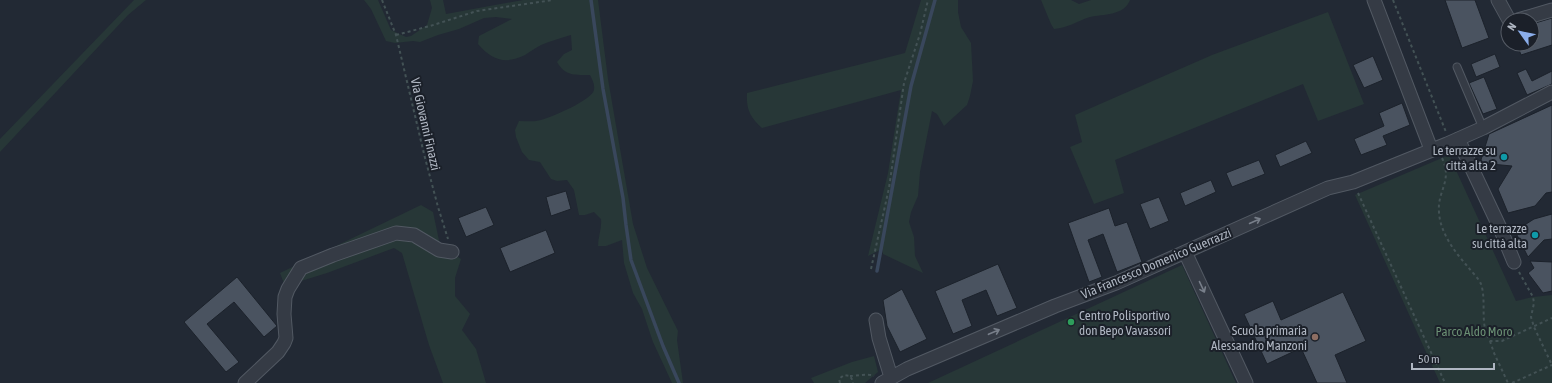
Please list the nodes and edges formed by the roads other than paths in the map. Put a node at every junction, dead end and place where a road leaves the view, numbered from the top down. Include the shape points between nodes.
1 (1374, 0) edge
2 (1498, 0) edge
3 (1552, 10) edge
4 (1505, 12) edge
5 (1540, 14) edge
6 (1457, 68) dead end
7 (1552, 92) edge
8 (1483, 128) junction
9 (1451, 140) junction
10 (1433, 149) junction
11 (452, 252) road end
12 (1185, 252) junction
13 (1514, 262) road end
14 (876, 320) dead end
15 (883, 379) edge
16 (246, 383) edge
17 (1246, 383) edge

1 - 10 street
2 - 4 street
3 - 5 street
6 - 8 lane
7 - 8 street, Via Francesco Domenico Guerrazzi
8 - 9 street, Via Francesco Domenico Guerrazzi
9 - 10 street, Via Francesco Domenico Guerrazzi
9 - 13 street via 1500,228
12 -> 10 street, Via Francesco Domenico Guerrazzi via 1328,188 1353,182
11 - 16 street via 439,250 414,235 396,233 301,268 285,297 284,343
15 -> 12 street, Via Francesco Domenico Guerrazzi
12 -> 17 street
14 - 15 street

